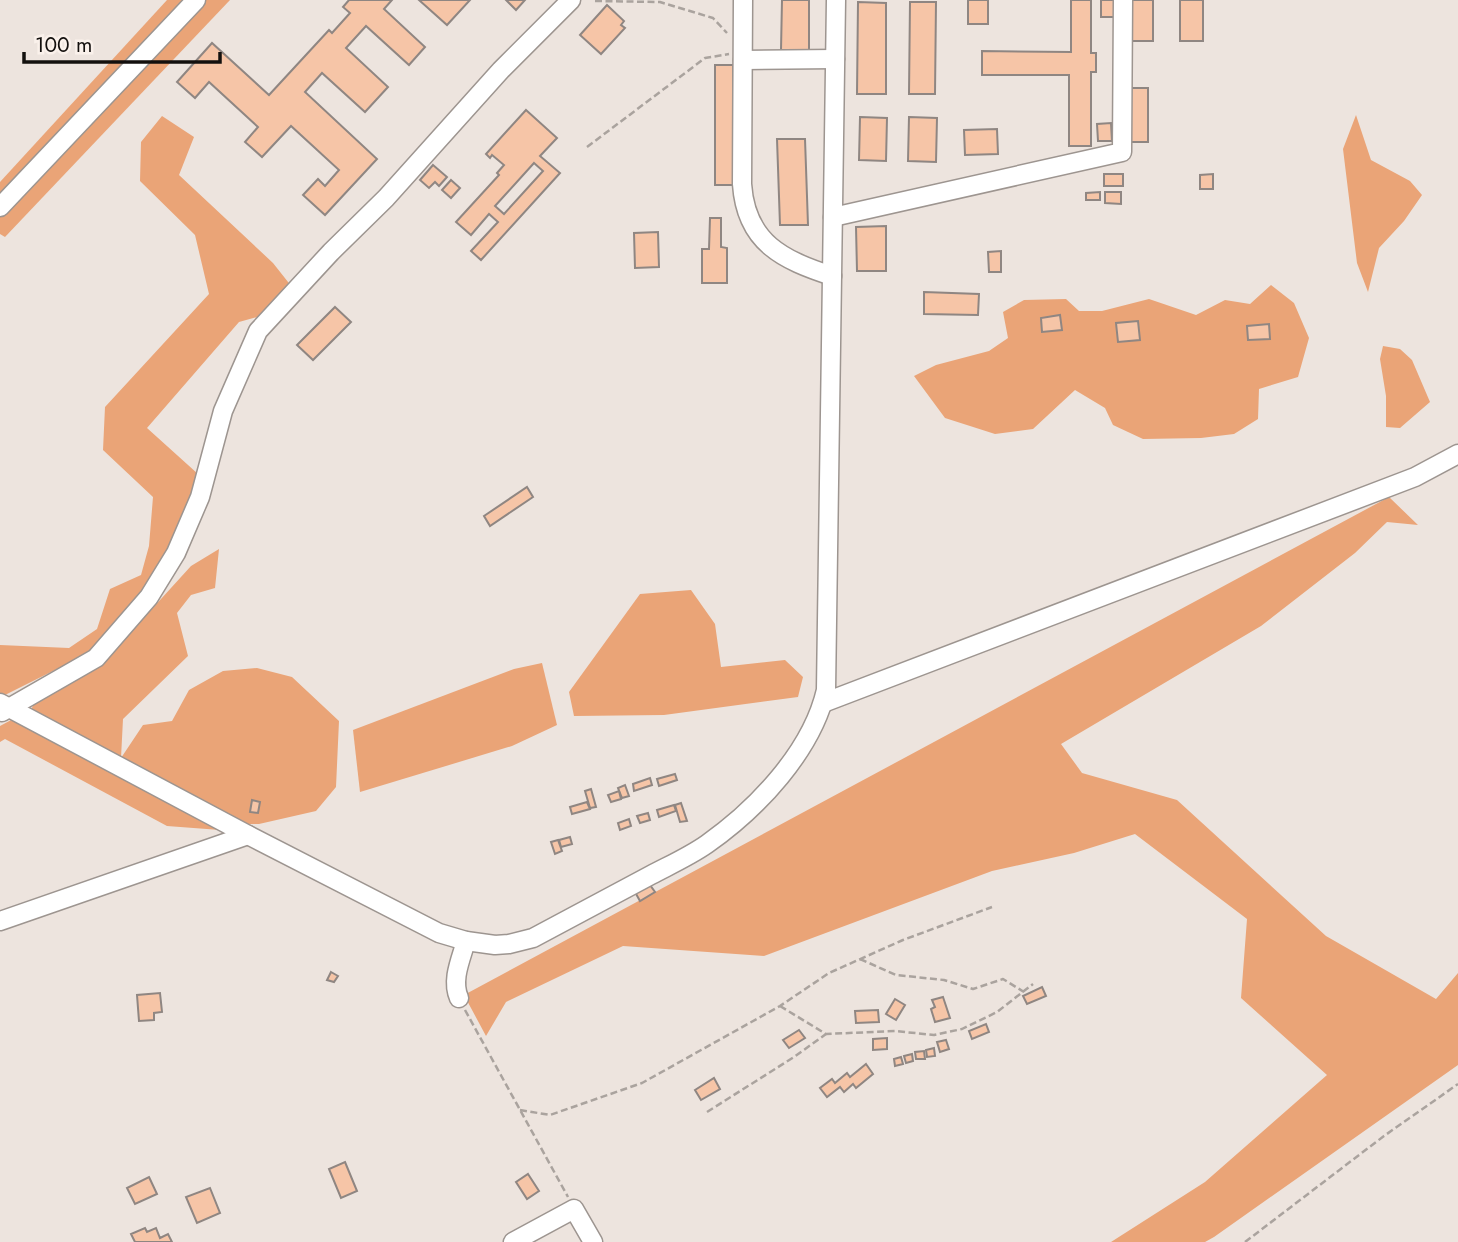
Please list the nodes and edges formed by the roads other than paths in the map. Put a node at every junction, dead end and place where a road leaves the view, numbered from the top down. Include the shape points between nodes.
1 (196, 0) edge
2 (571, 0) edge
3 (743, 0) edge
4 (836, 0) edge
5 (1123, 0) edge
6 (743, 55) junction
7 (835, 59) junction
8 (0, 206) edge
9 (833, 217) junction
10 (832, 276) junction
11 (1458, 454) edge
12 (823, 703) junction
13 (3, 708) edge
14 (248, 835) junction
15 (0, 921) edge
16 (467, 941) junction
17 (459, 998) road end
18 (513, 1242) edge
19 (593, 1242) edge

1 - 8 street
2 - 13 street via 258,331 223,411 197,505 176,553 149,597 96,658
3 - 6 street
4 - 7 street
5 - 9 street via 1122,152
6 - 7 street
6 - 10 street via 742,184 748,214 771,248
7 - 9 street
9 - 10 street
10 - 12 street
11 - 12 street via 1415,477
12 - 16 street via 812,732 778,778 707,845 533,938 509,944
13 - 14 street
14 - 15 street
14 - 16 street via 439,933
16 - 17 street via 456,978
18 - 19 street via 575,1209

